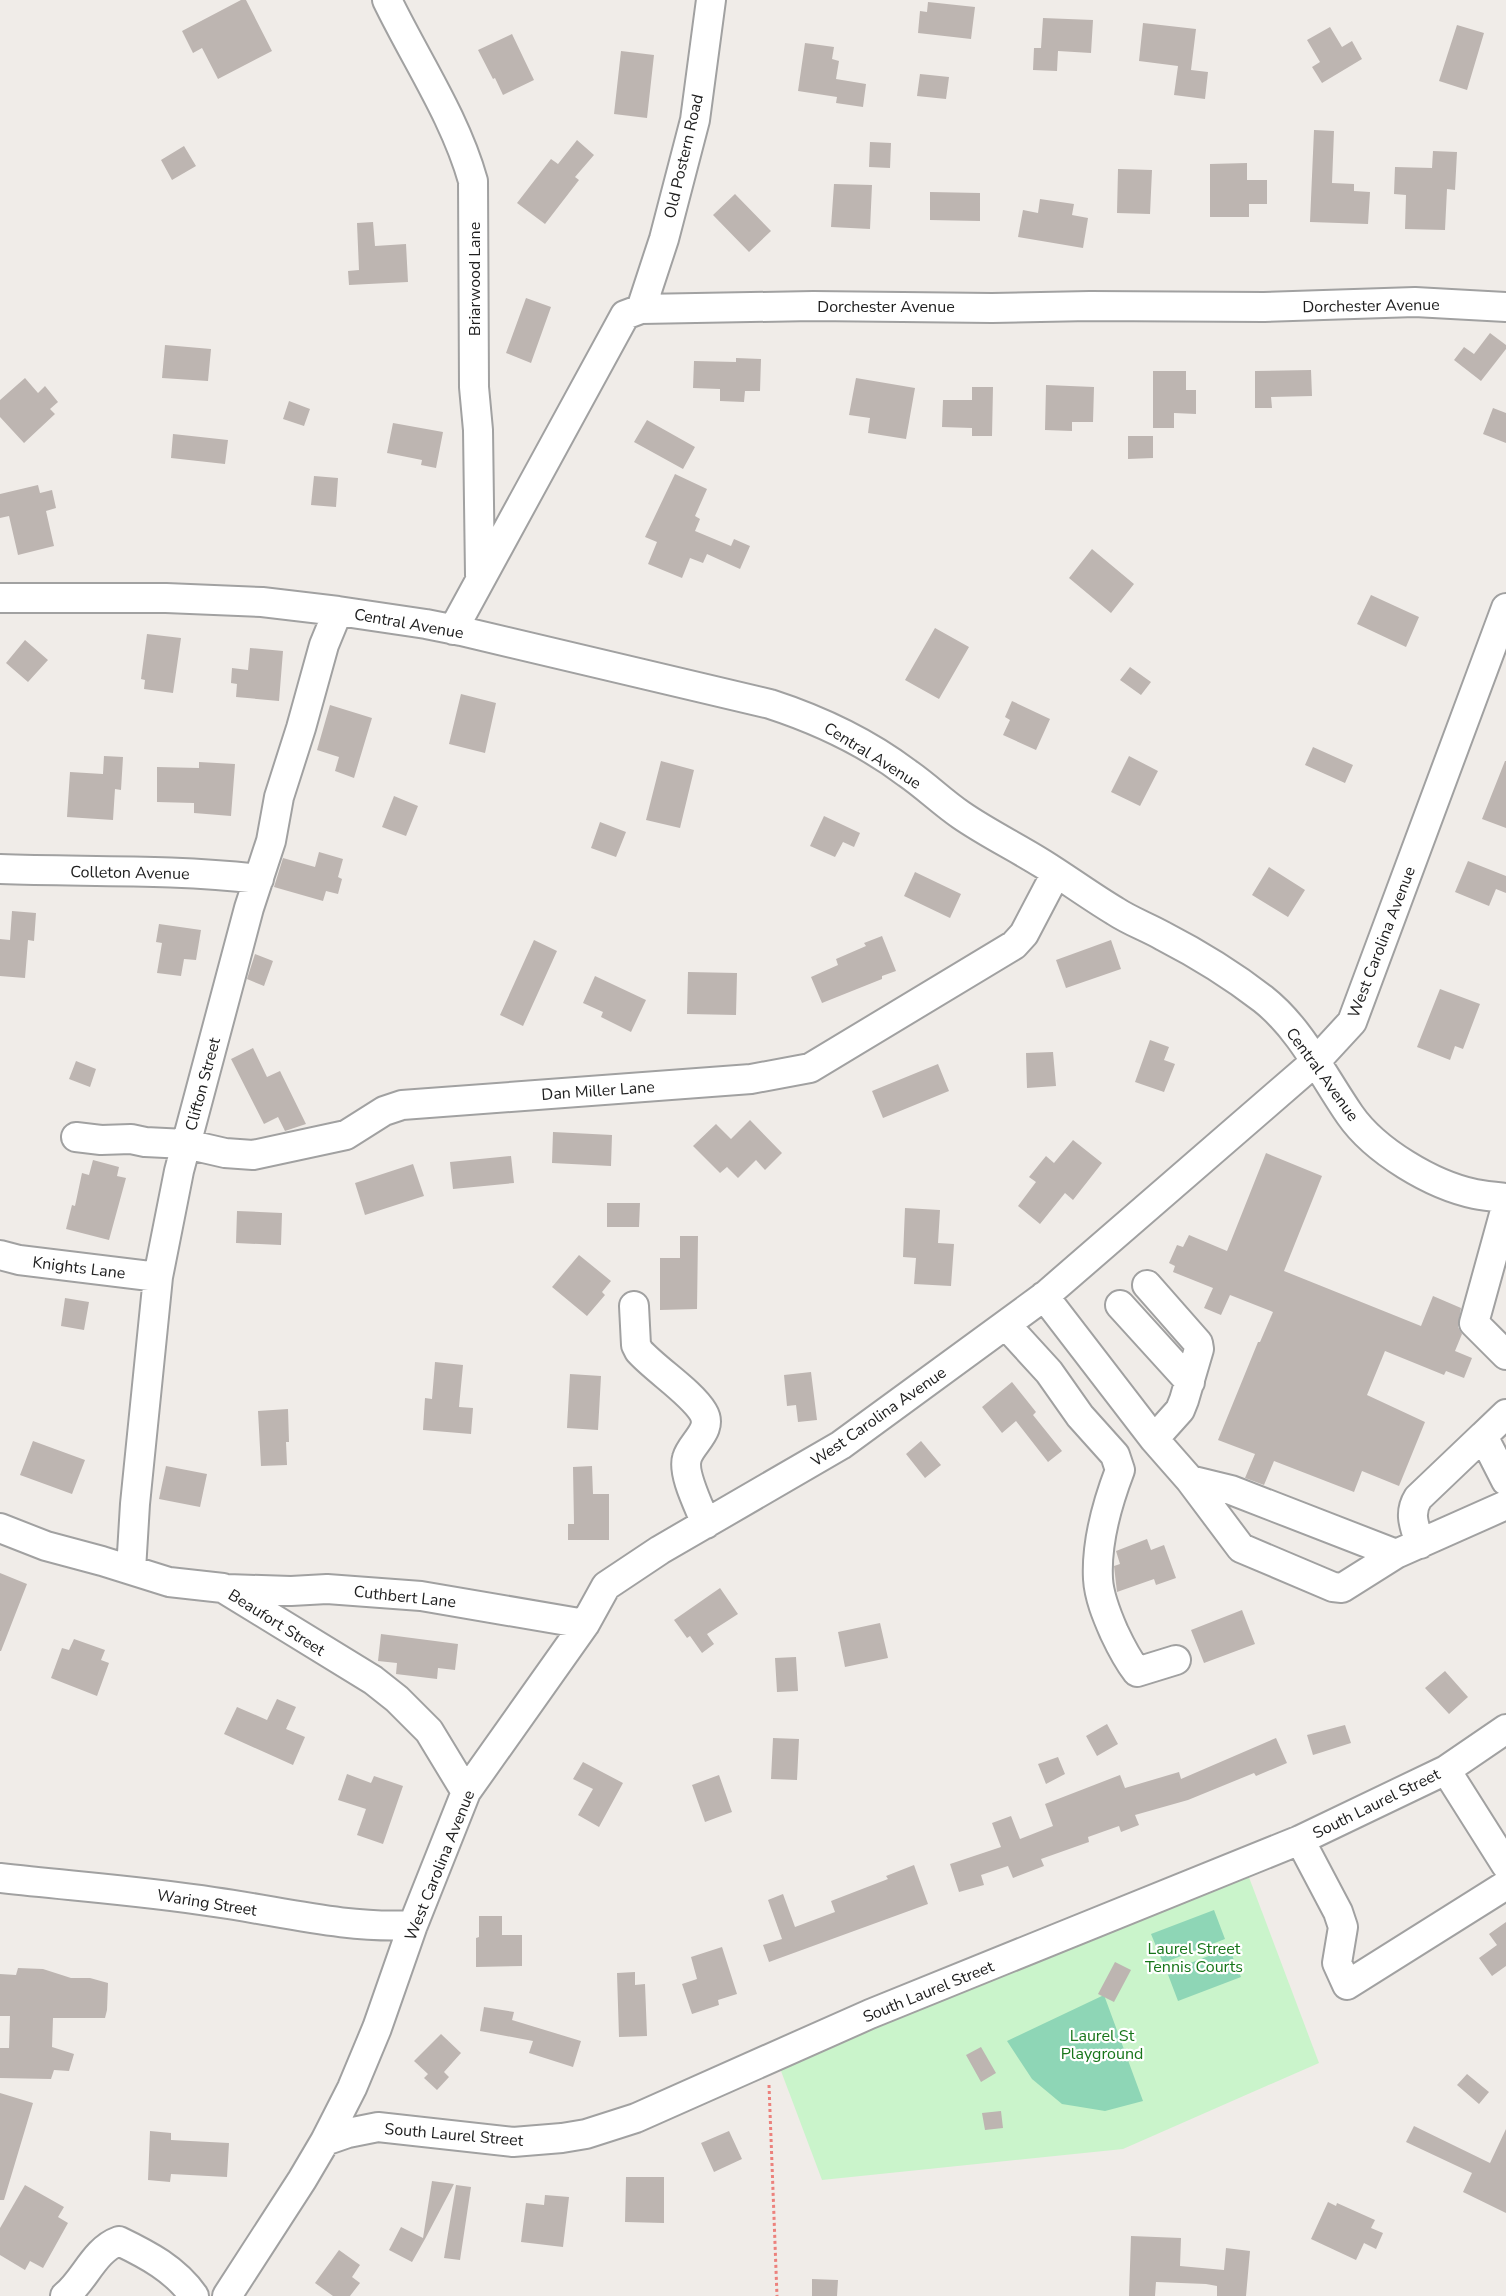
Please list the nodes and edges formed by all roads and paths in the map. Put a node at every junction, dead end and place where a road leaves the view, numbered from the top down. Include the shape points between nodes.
1 (387, 0) edge
2 (711, 0) edge
3 (1506, 307) edge
4 (641, 309) junction
5 (480, 578) junction
6 (0, 598) edge
7 (1506, 608) edge
8 (338, 611) junction
9 (453, 630) junction
10 (0, 869) edge
11 (1056, 873) junction
12 (259, 879) junction
13 (1316, 1061) junction
14 (76, 1137) dead end
15 (186, 1144) junction
16 (1506, 1198) edge
17 (1506, 1207) edge
18 (0, 1255) edge
19 (158, 1276) junction
20 (1147, 1285) dead end
21 (1044, 1296) junction
22 (1120, 1305) dead end
23 (634, 1306) dead end
24 (1006, 1325) junction
25 (1506, 1355) edge
26 (1190, 1382) junction
27 (1506, 1414) edge
28 (1483, 1436) junction
29 (1154, 1439) junction
30 (1190, 1480) junction
31 (1506, 1481) edge
32 (1500, 1517) edge
33 (706, 1524) junction
34 (0, 1528) edge
35 (1408, 1549) junction
36 (131, 1570) junction
37 (223, 1588) junction
38 (585, 1624) junction
39 (1176, 1660) dead end
40 (1506, 1729) edge
41 (1446, 1770) junction
42 (466, 1792) junction
43 (1300, 1840) junction
44 (1506, 1865) edge
45 (0, 1878) edge
46 (1506, 1885) edge
47 (413, 1925) junction
48 (769, 2074) dead end
49 (325, 2141) junction
50 (65, 2296) edge
51 (194, 2296) edge
52 (227, 2296) edge
53 (777, 2296) edge

1 - 5 street, Briarwood Lane via 442,105 473,182
2 - 4 street, Old Postern Road via 695,120
3 - 4 street, Dorchester Avenue via 1416,302 1264,307
4 - 5 street via 625,315
5 - 9 street
6 - 8 street, Central Avenue via 166,598 262,602
7 - 13 street, West Carolina Avenue via 1352,1022
8 - 9 street, Central Avenue
8 - 12 street, Clifton Street via 324,645 279,797
9 - 11 street, Central Avenue via 770,704 806,716 906,771 961,815
10 - 12 street, Colleton Avenue via 122,870
11 - 13 street, Central Avenue via 1116,912 1228,974 1264,1000
11 - 15 street, Dan Miller Lane via 1024,934 1014,945 810,1068 752,1079 402,1105 384,1111 346,1135 253,1155
12 - 15 street, Clifton Street
13 - 16 street, Central Avenue via 1351,1117 1392,1155 1445,1184 1473,1194
13 - 21 street, West Carolina Avenue
14 - 15 street, Dan Miller Lane
15 - 19 street, Clifton Street
17 - 25 street via 1474,1323
18 - 19 street, Knights Lane
19 - 36 street, Clifton Street
20 - 26 street via 1198,1343
21 - 24 street, West Carolina Avenue
21 - 29 street
22 - 26 street
23 - 33 street via 639,1351 705,1417 704,1429 686,1462
24 - 33 street, West Carolina Avenue via 841,1445
24 - 39 street via 1115,1455 1120,1470 1101,1537 1098,1580 1105,1611 1125,1658 1137,1672
26 - 29 street via 1180,1410
27 - 28 street
28 - 31 street
28 - 35 street via 1413,1505
29 - 30 street
30 - 35 street
30 - 35 street via 1240,1548 1333,1587 1342,1588
32 - 35 street
33 - 38 street, West Carolina Avenue via 606,1586
34 - 36 street, Beaufort Street via 46,1546
36 - 37 street, Beaufort Street via 169,1582
37 - 38 street, Cuthbert Lane via 327,1589 421,1596
37 - 42 street, Beaufort Street via 373,1680 397,1699 429,1731
38 - 42 street, West Carolina Avenue
40 - 41 street, South Laurel Street
41 - 43 street, South Laurel Street
41 - 44 street
42 - 47 street, West Carolina Avenue
43 - 46 street via 1338,1912 1342,1927 1337,1963 1347,1985
43 - 49 street, South Laurel Street via 870,2014 636,2118 586,2134 513,2142 378,2127
45 - 47 street, Waring Street via 138,1891 347,1923
47 - 49 street, West Carolina Avenue via 377,2028
48 - 53 path
49 - 52 street, West Carolina Avenue
50 - 51 street via 108,2245 118,2241 168,2268

